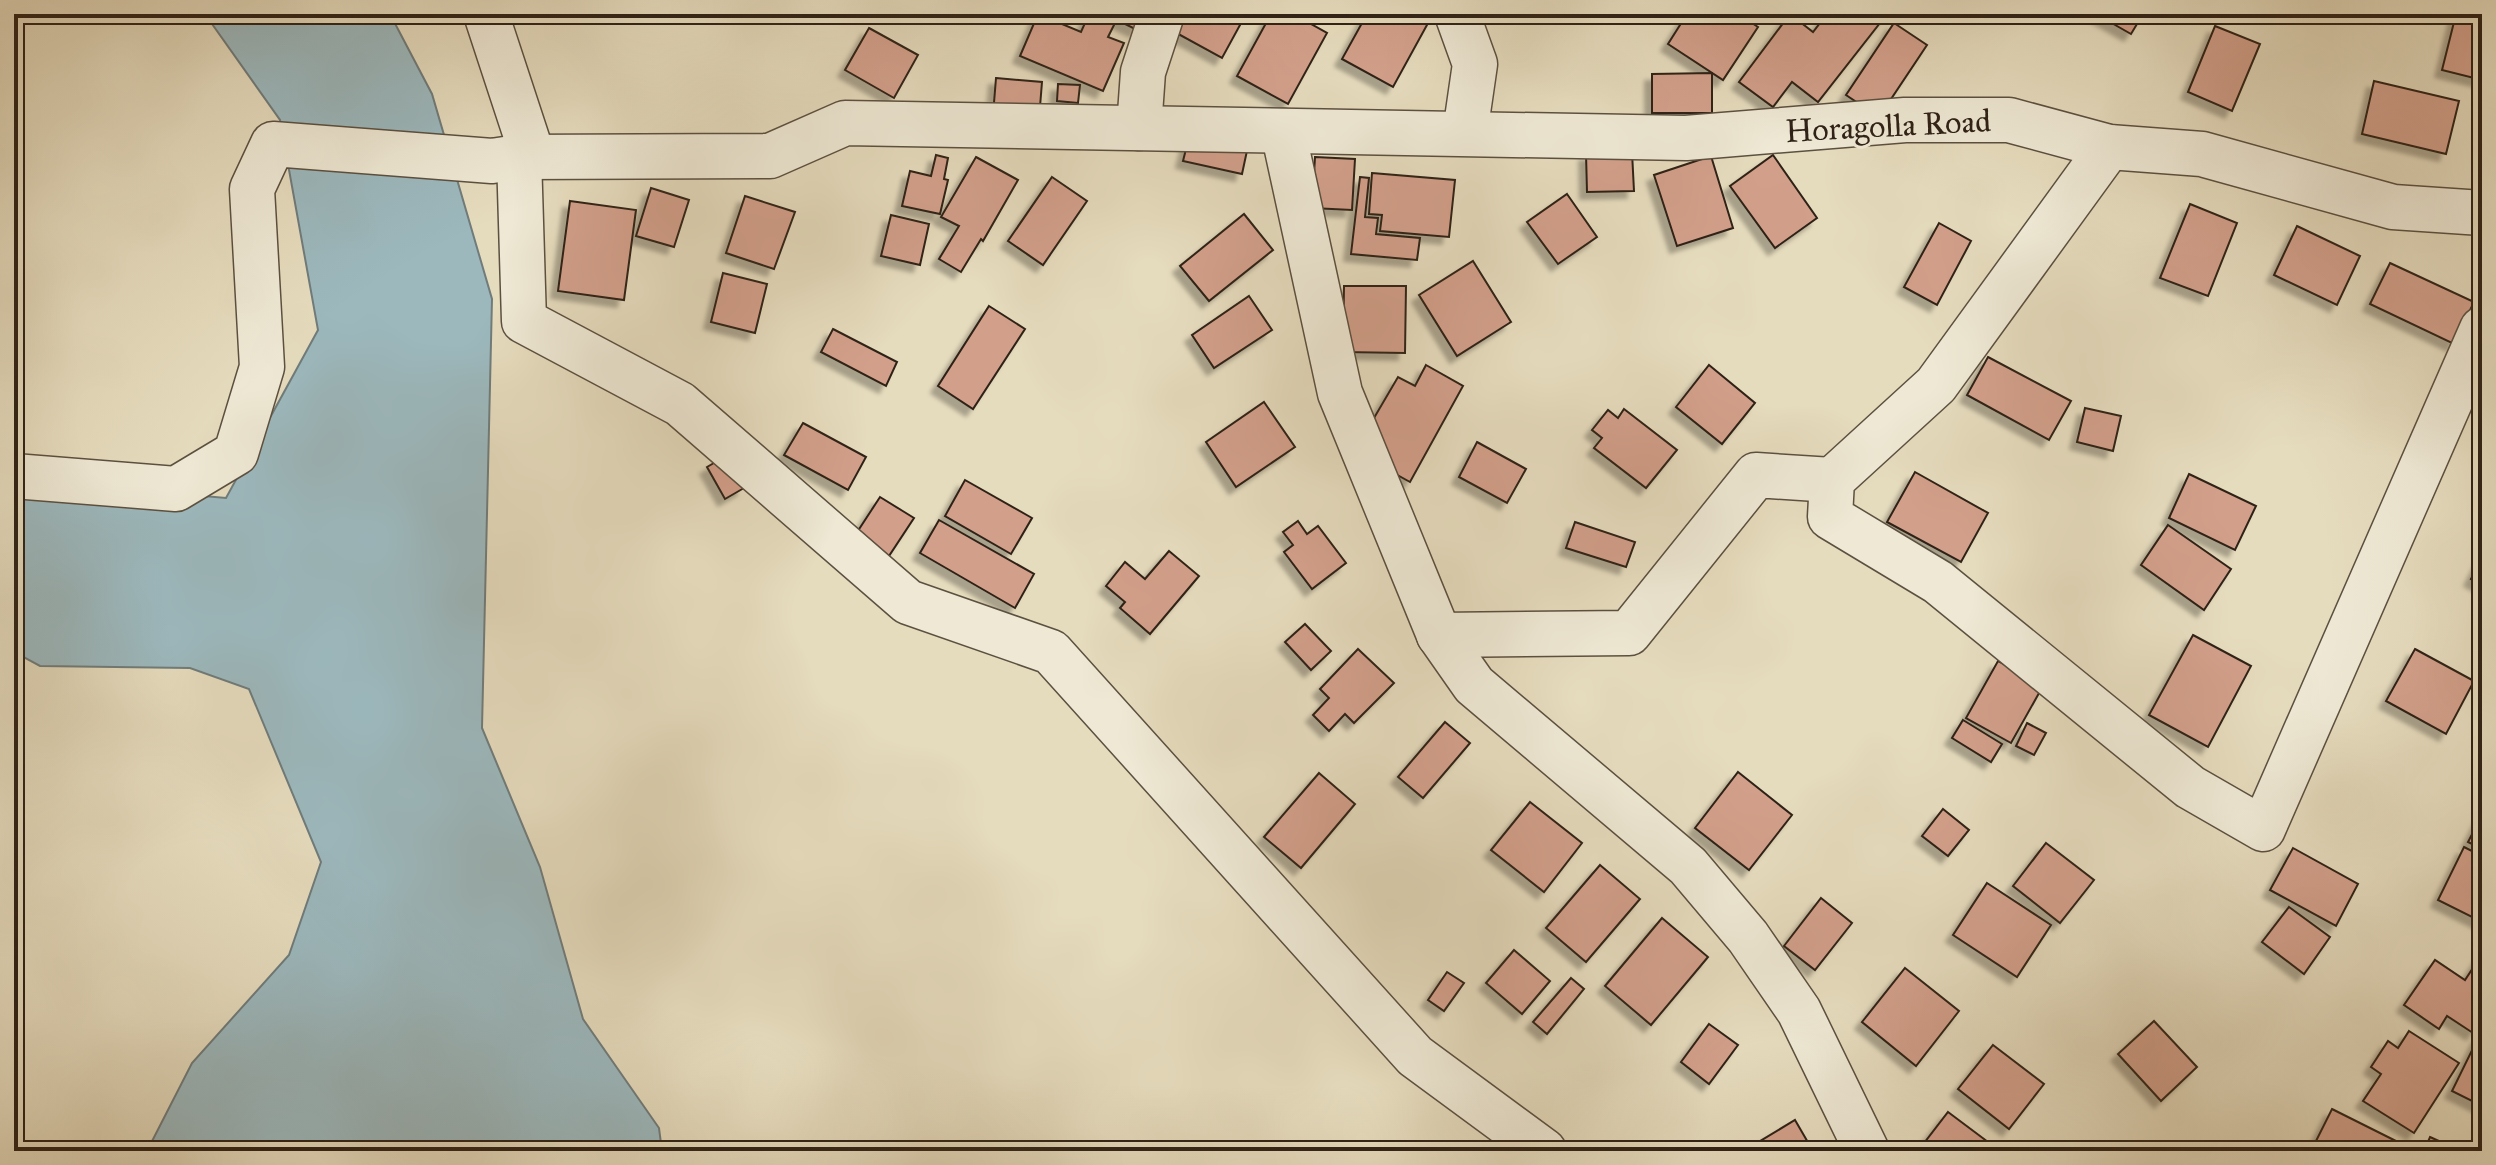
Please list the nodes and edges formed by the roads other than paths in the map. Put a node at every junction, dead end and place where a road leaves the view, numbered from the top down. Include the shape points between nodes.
1 (486, 14) edge
2 (1162, 14) edge
3 (1457, 14) edge
4 (1139, 128) junction
5 (1283, 131) junction
6 (1465, 133) junction
7 (2109, 147) junction
8 (515, 158) junction
9 (2482, 213) edge
10 (2482, 329) edge
11 (14, 476) edge
12 (1832, 480) junction
13 (1439, 635) junction
14 (1544, 1151) edge
15 (1867, 1151) edge

1 - 8 street
2 - 4 street via 1143,72
3 - 6 street via 1475,64
4 - 5 street, Horagolla Road
4 - 8 street, Horagolla Road via 845,123 770,156
5 - 6 street, Horagolla Road
5 - 13 street via 1340,393
6 - 7 street, Horagolla Road via 1686,138 1905,120 2009,120
7 - 9 street, Horagolla Road via 2202,154 2393,207
7 - 12 street via 1936,385
8 - 11 street, Horagolla Road via 273,144 252,189 262,367 236,453 176,489
8 - 14 street via 524,321 680,404 908,602 1051,652 1415,1056
10 - 12 street via 2263,829 2190,787 1938,582 1830,517
12 - 13 street via 1756,475 1629,633
13 - 15 street via 1474,685 1688,866 1748,937 1799,1011

